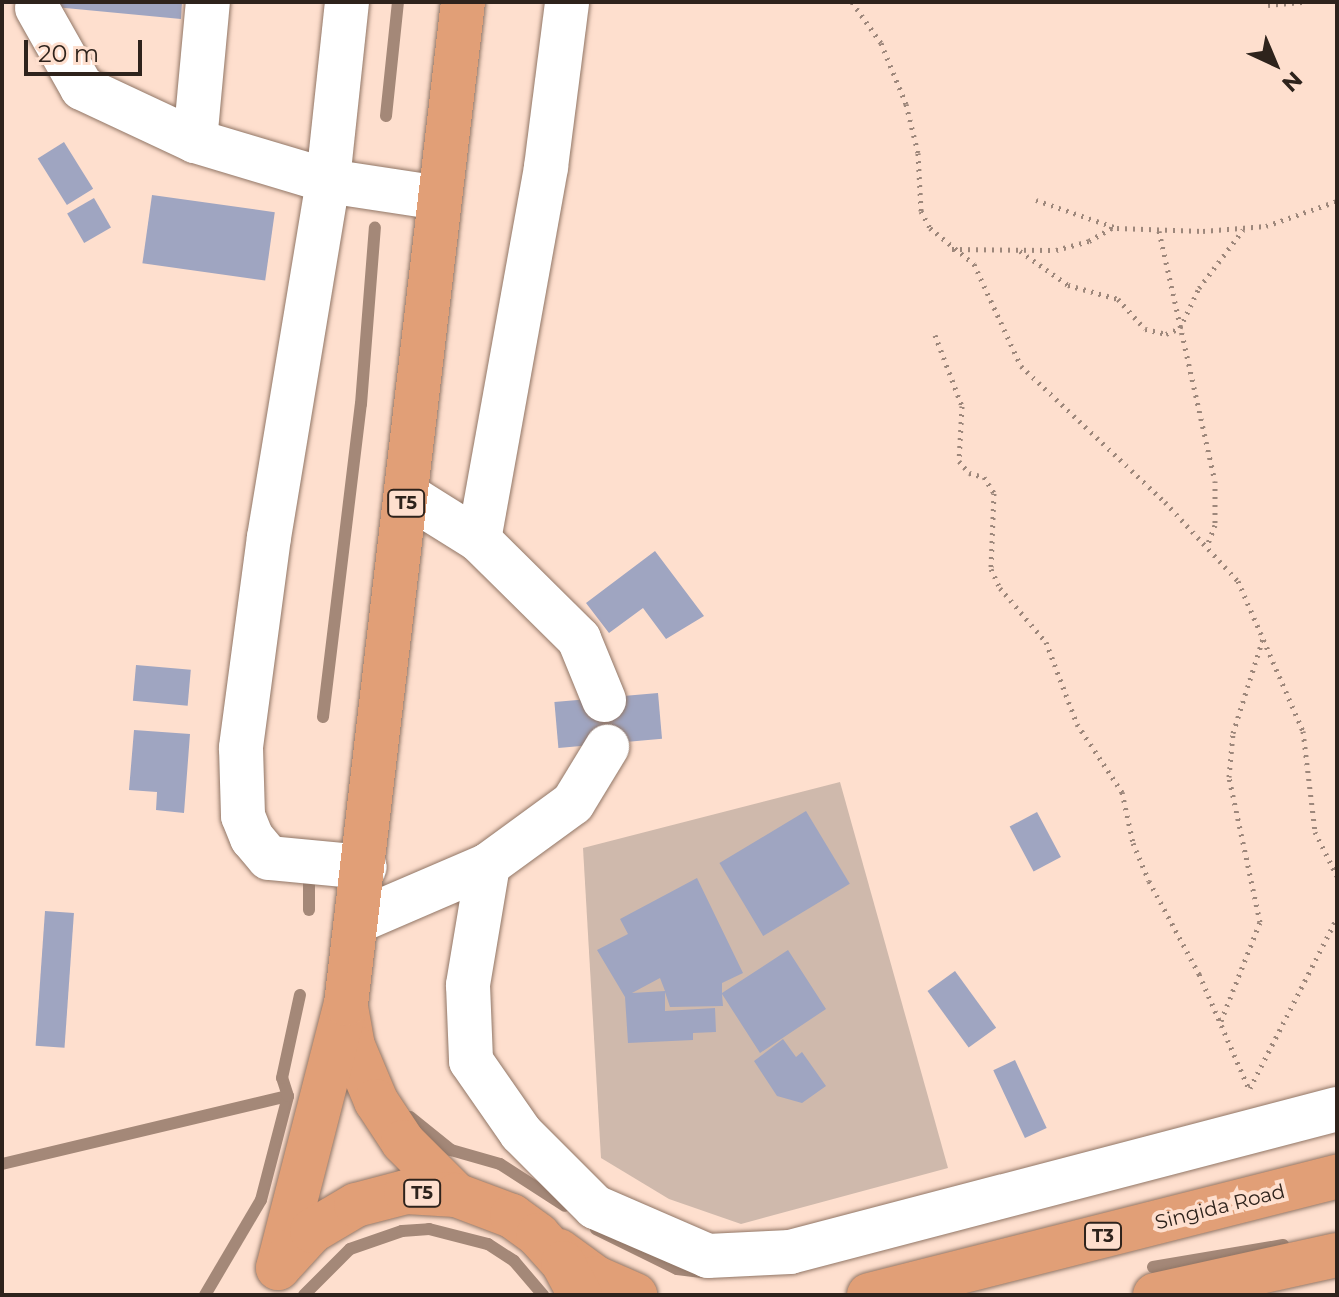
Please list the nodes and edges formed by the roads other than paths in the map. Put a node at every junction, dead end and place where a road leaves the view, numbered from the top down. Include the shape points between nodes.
1 (208, 2) edge
2 (347, 2) edge
3 (463, 2) edge
4 (567, 2) edge
5 (37, 8) dead end
6 (195, 141) junction
7 (328, 181) junction
8 (440, 198) junction
9 (407, 495) junction
10 (479, 540) junction
11 (604, 700) dead end
12 (607, 747) dead end
13 (488, 865) junction
14 (365, 867) junction
15 (358, 921) junction
16 (346, 1004) junction
17 (1337, 1109) edge
18 (1337, 1177) edge
19 (456, 1195) junction
20 (538, 1235) junction
21 (1337, 1255) edge
22 (271, 1282) edge
23 (580, 1295) edge
24 (635, 1295) edge
25 (869, 1295) edge
26 (1155, 1295) edge

1 - 6 street
2 - 7 street
3 - 8 highway, T5
4 - 10 street via 546,167
5 - 6 street via 82,88
6 - 7 street
7 - 8 street
7 - 14 street via 269,537 241,748 243,816 269,858
8 - 9 highway, T5
9 - 10 street
9 - 14 highway, T5
10 - 11 street via 579,639
12 - 13 street via 573,803
13 - 15 street
13 - 17 street via 468,985 471,1061 521,1133 595,1207 708,1256 790,1252
14 - 15 highway, T5
15 - 16 highway, T5
16 - 19 highway, T5 via 353,1046 376,1101 403,1142
16 - 22 highway, T5
18 - 25 highway, Singida Road / T3
19 - 20 highway, T5 via 499,1209
19 - 22 highway, T5 via 406,1192 356,1205 312,1231
20 - 23 highway, T5 via 563,1263
20 - 24 highway via 596,1278
21 - 26 highway

